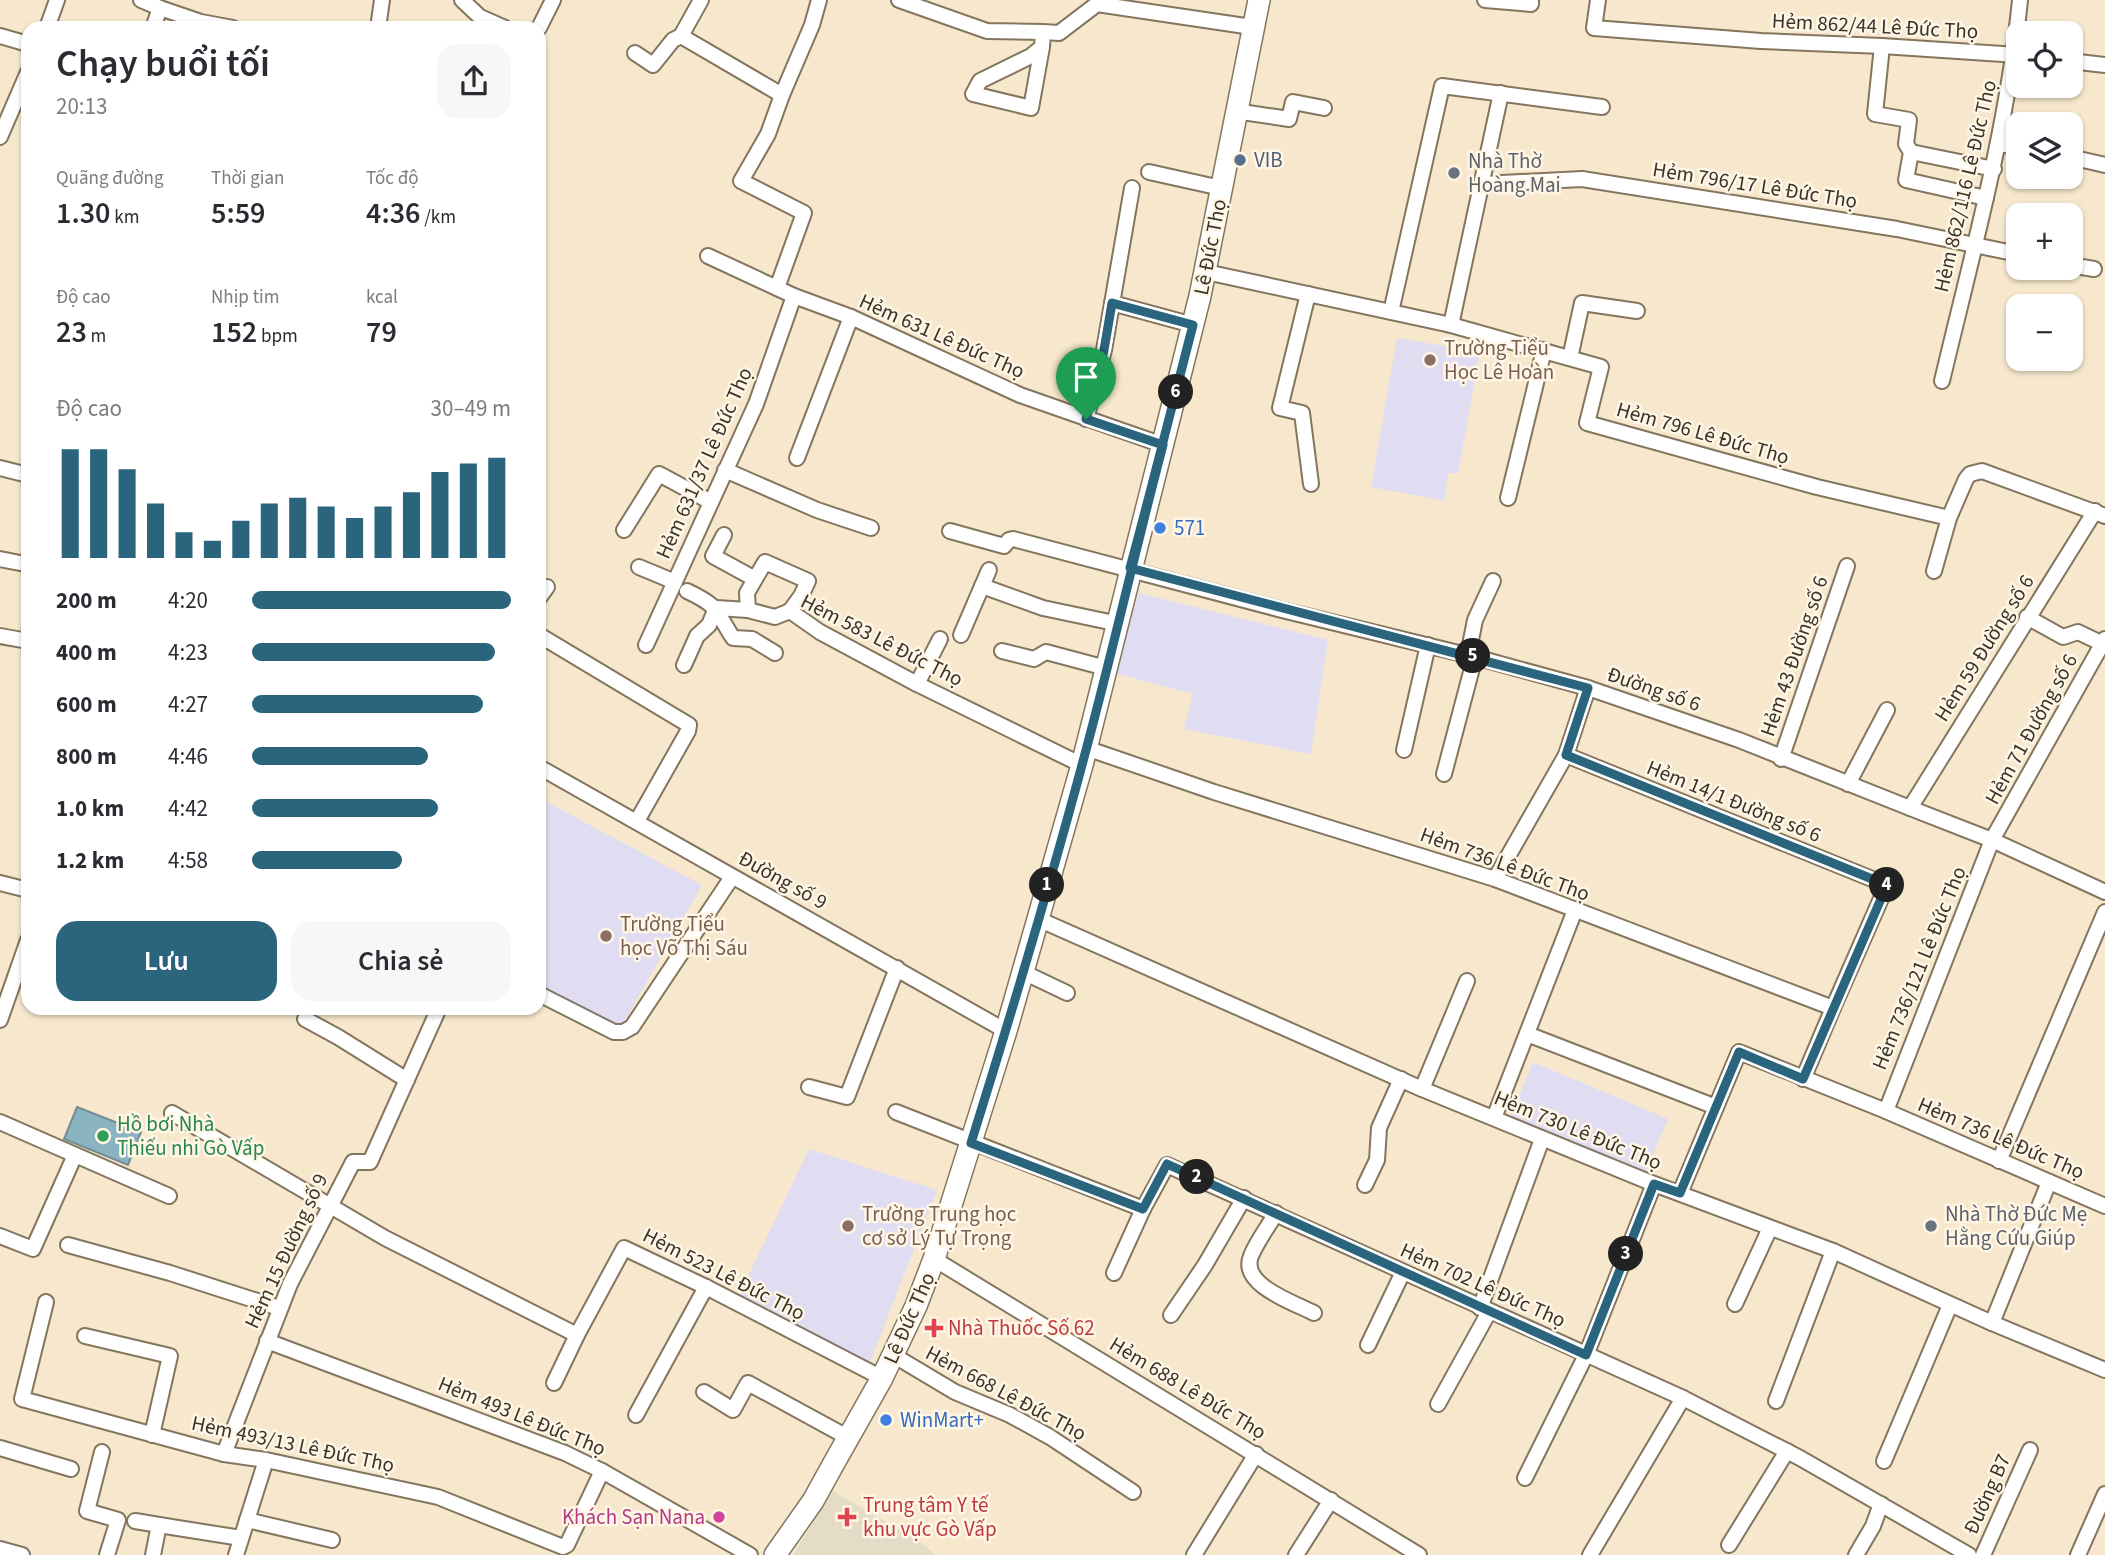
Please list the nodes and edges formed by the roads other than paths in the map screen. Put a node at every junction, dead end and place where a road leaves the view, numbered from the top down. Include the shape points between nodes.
1 (57, 0) edge
2 (141, 0) edge
3 (382, 0) edge
4 (462, 0) edge
5 (553, 0) edge
6 (701, 0) edge
7 (819, 0) edge
8 (899, 0) edge
9 (1259, 0) edge
10 (1485, 0) edge
11 (1531, 0) edge
12 (1598, 0) edge
13 (2020, 0) edge
14 (1093, 2) edge
15 (160, 8) junction
16 (50, 21) edge
17 (155, 21) edge
18 (198, 21) edge
19 (378, 21) edge
20 (489, 21) edge
21 (542, 21) edge
22 (2018, 21) edge
23 (1252, 27) junction
24 (0, 36) edge
25 (681, 36) junction
26 (1042, 40) junction
27 (21, 42) edge
28 (1882, 46) junction
29 (635, 53) dead end
30 (2006, 54) edge
31 (2083, 62) edge
32 (2105, 65) edge
33 (21, 88) edge
34 (1500, 93) junction
35 (782, 95) junction
36 (2008, 98) edge
37 (1602, 107) dead end
38 (1324, 108) dead end
39 (1235, 111) junction
40 (0, 137) edge
41 (1999, 144) junction
42 (2006, 145) edge
43 (1911, 152) junction
44 (2083, 160) edge
45 (2105, 166) edge
46 (1994, 169) junction
47 (1149, 172) dead end
48 (1482, 184) junction
49 (1132, 188) dead end
50 (1221, 188) junction
51 (1986, 198) junction
52 (1974, 245) junction
53 (2006, 252) edge
54 (708, 256) dead end
55 (2083, 267) edge
56 (2094, 269) dead end
57 (1206, 272) junction
58 (777, 288) junction
59 (1308, 294) junction
60 (794, 296) junction
61 (1112, 303) junction
62 (1637, 311) dead end
63 (1391, 312) junction
64 (851, 317) junction
65 (1193, 325) junction
66 (1451, 325) junction
67 (1544, 350) junction
68 (1570, 358) junction
69 (1942, 381) dead end
70 (1086, 419) junction
71 (1163, 445) junction
72 (797, 457) dead end
73 (0, 468) edge
74 (725, 470) junction
75 (21, 473) edge
76 (1311, 484) dead end
77 (1508, 499) dead end
78 (711, 502) junction
79 (2100, 513) edge
80 (1949, 518) junction
81 (871, 528) dead end
82 (624, 530) dead end
83 (950, 531) dead end
84 (724, 535) dead end
85 (0, 559) edge
86 (20, 563) dead end
87 (1847, 566) dead end
88 (639, 567) dead end
89 (1130, 568) junction
90 (989, 570) dead end
91 (1934, 571) dead end
92 (755, 579) junction
93 (1493, 581) dead end
94 (982, 586) junction
95 (681, 587) junction
96 (716, 608) junction
97 (748, 610) junction
98 (790, 611) junction
99 (2027, 617) junction
100 (1119, 624) junction
101 (961, 635) dead end
102 (0, 636) edge
103 (546, 639) edge
104 (940, 639) dead end
105 (21, 640) edge
106 (2104, 643) edge
107 (646, 645) dead end
108 (1428, 645) junction
109 (1002, 651) dead end
110 (775, 653) dead end
111 (1472, 656) junction
112 (684, 664) dead end
113 (1106, 668) junction
114 (917, 684) junction
115 (1588, 688) junction
116 (1887, 710) dead end
117 (1404, 750) dead end
118 (1566, 755) junction
119 (1084, 756) junction
120 (1781, 759) junction
121 (546, 771) edge
122 (1444, 774) dead end
123 (1848, 784) junction
124 (1910, 808) junction
125 (637, 821) junction
126 (1992, 840) junction
127 (732, 877) junction
128 (1495, 879) junction
129 (0, 883) edge
130 (21, 888) edge
131 (2105, 892) edge
132 (1575, 911) junction
133 (2105, 912) edge
134 (1038, 919) junction
135 (21, 960) edge
136 (897, 968) junction
137 (1023, 972) junction
138 (1467, 981) dead end
139 (1067, 992) dead end
140 (546, 998) edge
141 (1833, 1009) junction
142 (436, 1015) edge
143 (305, 1019) dead end
144 (0, 1020) edge
145 (1006, 1031) junction
146 (1527, 1034) junction
147 (1803, 1079) junction
148 (407, 1080) junction
149 (1401, 1080) junction
150 (809, 1087) dead end
151 (1422, 1089) junction
152 (1716, 1107) junction
153 (1886, 1111) junction
154 (896, 1112) dead end
155 (172, 1113) dead end
156 (1494, 1118) junction
157 (0, 1122) edge
158 (1542, 1139) junction
159 (971, 1143) junction
160 (75, 1155) junction
161 (1999, 1161) junction
162 (2049, 1182) junction
163 (1654, 1184) junction
164 (1365, 1185) dead end
165 (1680, 1193) junction
166 (169, 1196) dead end
167 (1244, 1198) junction
168 (329, 1204) junction
169 (2105, 1206) edge
170 (1143, 1209) junction
171 (1276, 1213) junction
172 (1770, 1228) junction
173 (0, 1236) edge
174 (68, 1245) dead end
175 (1833, 1251) junction
176 (934, 1259) junction
177 (1403, 1272) junction
178 (1114, 1273) dead end
179 (706, 1287) junction
180 (46, 1302) dead end
181 (1735, 1304) dead end
182 (1950, 1305) junction
183 (279, 1308) junction
184 (1485, 1310) junction
185 (1314, 1313) dead end
186 (1171, 1315) dead end
187 (1992, 1323) junction
188 (577, 1335) junction
189 (85, 1336) dead end
190 (267, 1341) junction
191 (1368, 1345) dead end
192 (893, 1355) junction
193 (1586, 1355) junction
194 (2105, 1370) edge
195 (882, 1378) junction
196 (554, 1383) dead end
197 (704, 1392) dead end
198 (1683, 1398) junction
199 (1776, 1401) dead end
200 (1438, 1404) dead end
201 (636, 1415) dead end
202 (152, 1435) junction
203 (849, 1438) junction
204 (0, 1448) edge
205 (2029, 1450) dead end
206 (1787, 1451) junction
207 (102, 1452) dead end
208 (224, 1454) junction
209 (1256, 1454) junction
210 (266, 1460) junction
211 (1884, 1461) dead end
212 (71, 1469) dead end
213 (602, 1471) junction
214 (1525, 1478) dead end
215 (1133, 1492) dead end
216 (2105, 1494) edge
217 (1332, 1500) junction
218 (1881, 1504) junction
219 (247, 1520) junction
220 (135, 1521) dead end
221 (159, 1525) junction
222 (241, 1538) junction
223 (332, 1540) dead end
224 (1729, 1545) dead end
225 (0, 1549) edge
226 (1596, 1553) edge
227 (22, 1555) edge
228 (107, 1555) edge
229 (153, 1555) edge
230 (236, 1555) edge
231 (750, 1555) edge
232 (775, 1555) edge
233 (1194, 1555) edge
234 (1296, 1555) edge
235 (1419, 1555) edge
236 (1856, 1555) edge
237 (1969, 1555) edge
238 (1983, 1555) edge
239 (2078, 1555) edge

1 - 16 street
2 - 15 street
3 - 19 street
4 - 20 street
5 - 21 street
6 - 25 street
7 - 35 street
8 - 26 street via 987,31
9 - 23 main road, Lê Đức Thọ
10 - 11 street via 1531,4
12 - 28 street, Hẻm 862/44 Lê Đức Thọ via 1594,28
13 - 22 street, Hẻm 862/116 Lê Đức Thọ
14 - 23 street
14 - 26 street via 1059,33
15 - 17 street
15 - 18 street
23 - 39 main road, Lê Đức Thọ
24 - 27 street
25 - 29 street via 653,65
25 - 35 street
26 - 26 street via 1031,56 980,81 973,94 1031,108
28 - 30 street, Hẻm 862/44 Lê Đức Thọ
28 - 43 street via 1875,114 1909,120 1906,144
31 - 32 street
33 - 40 street
34 - 37 street
34 - 48 street
34 - 63 street via 1442,86
35 - 58 street via 768,134 741,181 804,213
36 - 41 street, Hẻm 862/116 Lê Đức Thọ
38 - 39 street via 1293,102 1289,119
39 - 50 main road, Lê Đức Thọ
41 - 42 street
41 - 46 street, Hẻm 862/116 Lê Đức Thọ
43 - 46 street
43 - 51 street via 1906,180
44 - 45 street
46 - 51 street, Hẻm 862/116 Lê Đức Thọ
47 - 50 street
48 - 52 street, Hẻm 796/17 Lê Đức Thọ via 1582,178
48 - 66 street
49 - 61 street
50 - 57 main road, Lê Đức Thọ
51 - 52 street, Hẻm 862/116 Lê Đức Thọ
52 - 53 street, Hẻm 796/17 Lê Đức Thọ
52 - 69 street, Hẻm 862/116 Lê Đức Thọ
54 - 58 street, Hẻm 631 Lê Đức Thọ
55 - 56 street
57 - 59 street, Hẻm 796 Lê Đức Thọ
57 - 65 main road, Lê Đức Thọ
58 - 60 street, Hẻm 631 Lê Đức Thọ
59 - 63 street, Hẻm 796 Lê Đức Thọ
59 - 76 street via 1280,408 1302,414
60 - 64 street, Hẻm 631 Lê Đức Thọ
60 - 74 street, Hẻm 631/37 Lê Đức Thọ via 756,404
61 - 65 street
61 - 70 street
62 - 68 street via 1582,303
63 - 66 street, Hẻm 796 Lê Đức Thọ
64 - 70 street, Hẻm 631 Lê Đức Thọ via 1020,395
64 - 72 street
65 - 71 main road, Lê Đức Thọ
66 - 67 street, Hẻm 796 Lê Đức Thọ
67 - 68 street, Hẻm 796 Lê Đức Thọ
67 - 77 street
68 - 80 street, Hẻm 796 Lê Đức Thọ via 1601,367 1587,423
70 - 71 street, Hẻm 631 Lê Đức Thọ
71 - 89 main road, Lê Đức Thọ
73 - 75 street
74 - 78 street, Hẻm 631/37 Lê Đức Thọ
74 - 81 street
78 - 82 street via 659,474
78 - 95 street, Hẻm 631/37 Lê Đức Thọ
79 - 80 street via 1982,471 1966,479
79 - 99 street, Hẻm 59 Đường số 6
80 - 91 street
83 - 89 street, Đường số 6 via 1004,546 1013,539
84 - 92 street via 713,556
85 - 86 street
87 - 120 street, Hẻm 43 Đường số 6
88 - 95 street
89 - 100 main road, Lê Đức Thọ
89 - 108 street, Đường số 6
90 - 94 street
92 - 97 street via 747,593
92 - 98 street via 765,562 808,581
93 - 111 street via 1475,620
94 - 100 street via 1043,608
94 - 101 street
95 - 96 street
95 - 107 street, Hẻm 631/37 Lê Đức Thọ
96 - 97 street, Hẻm 583 Lê Đức Thọ
96 - 110 street via 733,638 751,639
96 - 112 street
97 - 98 street, Hẻm 583 Lê Đức Thọ via 775,617
98 - 114 street, Hẻm 583 Lê Đức Thọ
99 - 106 street via 2063,637 2078,632
99 - 124 street, Hẻm 59 Đường số 6
100 - 113 main road, Lê Đức Thọ
102 - 105 street
103 - 125 street via 688,725
104 - 114 street
106 - 126 street, Hẻm 71 Đường số 6
108 - 111 street, Đường số 6
108 - 117 street
109 - 113 street via 1034,659 1046,652
111 - 115 street, Đường số 6
111 - 122 street
113 - 119 main road, Lê Đức Thọ
114 - 119 street, Hẻm 583 Lê Đức Thọ
115 - 118 street
115 - 120 street, Đường số 6
116 - 123 street
118 - 128 street
118 - 141 street, Hẻm 14/1 Đường số 6 via 1887,885
119 - 128 street, Hẻm 736 Lê Đức Thọ
119 - 134 main road, Lê Đức Thọ
120 - 123 street, Đường số 6
121 - 125 street, Đường số 9
123 - 124 street, Đường số 6
124 - 126 street, Đường số 6
125 - 127 street, Đường số 9
126 - 131 street, Đường số 6
126 - 153 street, Hẻm 736/121 Lê Đức Thọ
127 - 136 street, Đường số 9
127 - 140 street via 632,1027 614,1032
128 - 132 street, Hẻm 736 Lê Đức Thọ
129 - 130 street
132 - 141 street, Hẻm 736 Lê Đức Thọ
132 - 146 street
133 - 161 street
134 - 137 main road, Lê Đức Thọ
134 - 149 street, Hẻm 730 Lê Đức Thọ
135 - 144 street
136 - 145 street, Đường số 9
136 - 150 street via 847,1097
137 - 139 street
137 - 145 main road, Lê Đức Thọ
138 - 151 street
141 - 147 street
142 - 148 street, Hẻm 15 Đường số 9
143 - 148 street
145 - 159 main road, Lê Đức Thọ
146 - 152 street
146 - 156 street
147 - 152 street, Hẻm 736 Lê Đức Thọ via 1739,1052
147 - 153 street, Hẻm 736 Lê Đức Thọ
148 - 168 street, Hẻm 15 Đường số 9 via 370,1162 353,1162
149 - 151 street, Hẻm 730 Lê Đức Thọ
149 - 164 street via 1379,1128 1377,1160
151 - 156 street, Hẻm 730 Lê Đức Thọ
152 - 165 street
153 - 161 street, Hẻm 736 Lê Đức Thọ
154 - 159 street
155 - 168 street
156 - 158 street, Hẻm 730 Lê Đức Thọ
157 - 160 street
158 - 163 street, Hẻm 730 Lê Đức Thọ
158 - 184 street
159 - 170 street
159 - 176 main road, Lê Đức Thọ
160 - 166 street
160 - 173 street via 33,1250
161 - 162 street, Hẻm 736 Lê Đức Thọ
162 - 169 street, Hẻm 736 Lê Đức Thọ
162 - 187 street
163 - 165 street, Hẻm 730 Lê Đức Thọ
163 - 193 street
165 - 172 street, Hẻm 730 Lê Đức Thọ
167 - 170 street, Hẻm 702 Lê Đức Thọ via 1167,1164
167 - 171 street, Hẻm 702 Lê Đức Thọ
167 - 186 street
168 - 183 street, Hẻm 15 Đường số 9
168 - 188 street via 385,1238
170 - 178 street, Hẻm 702 Lê Đức Thọ
171 - 177 street, Hẻm 702 Lê Đức Thọ
171 - 185 street via 1248,1269 1265,1288
172 - 175 street, Hẻm 730 Lê Đức Thọ
172 - 181 street
174 - 183 street
175 - 182 street, Hẻm 730 Lê Đức Thọ
175 - 199 street
176 - 192 main road, Lê Đức Thọ
176 - 209 street, Hẻm 688 Lê Đức Thọ
177 - 184 street, Hẻm 702 Lê Đức Thọ
177 - 191 street
179 - 188 street, Hẻm 523 Lê Đức Thọ via 624,1248
179 - 195 street, Hẻm 523 Lê Đức Thọ
179 - 201 street
180 - 202 street, Hẻm 493/13 Lê Đức Thọ via 22,1399
182 - 187 street, Hẻm 730 Lê Đức Thọ
182 - 211 street
183 - 190 street, Hẻm 15 Đường số 9
184 - 193 street, Hẻm 702 Lê Đức Thọ
184 - 200 street
187 - 194 street, Hẻm 730 Lê Đức Thọ
188 - 196 street
189 - 202 street via 170,1356
190 - 208 street, Hẻm 15 Đường số 9
190 - 213 street, Hẻm 493 Lê Đức Thọ
192 - 195 main road, Lê Đức Thọ
192 - 215 street, Hẻm 668 Lê Đức Thọ via 956,1392 1050,1437
193 - 198 street, Hẻm 702 Lê Đức Thọ
193 - 214 street
195 - 203 main road, Lê Đức Thọ
197 - 203 street via 733,1410 748,1383
198 - 206 street, Hẻm 702 Lê Đức Thọ
198 - 226 street
202 - 208 street, Hẻm 493/13 Lê Đức Thọ
203 - 232 main road, Lê Đức Thọ
204 - 212 street
205 - 238 street, Đường B7
206 - 218 street, Hẻm 702 Lê Đức Thọ
206 - 224 street
207 - 228 street via 87,1511 118,1520
208 - 210 street, Hẻm 493/13 Lê Đức Thọ
209 - 217 street, Hẻm 688 Lê Đức Thọ
209 - 233 street
210 - 213 street, Hẻm 493/13 Lê Đức Thọ via 438,1497 563,1547
210 - 219 street
213 - 231 street, Hẻm 493 Lê Đức Thọ
216 - 239 street
217 - 234 street
217 - 235 street, Hẻm 688 Lê Đức Thọ
218 - 236 street
218 - 237 street, Hẻm 702 Lê Đức Thọ
219 - 222 street
219 - 223 street
220 - 221 street
221 - 222 street
221 - 229 street
222 - 230 street
225 - 227 street

